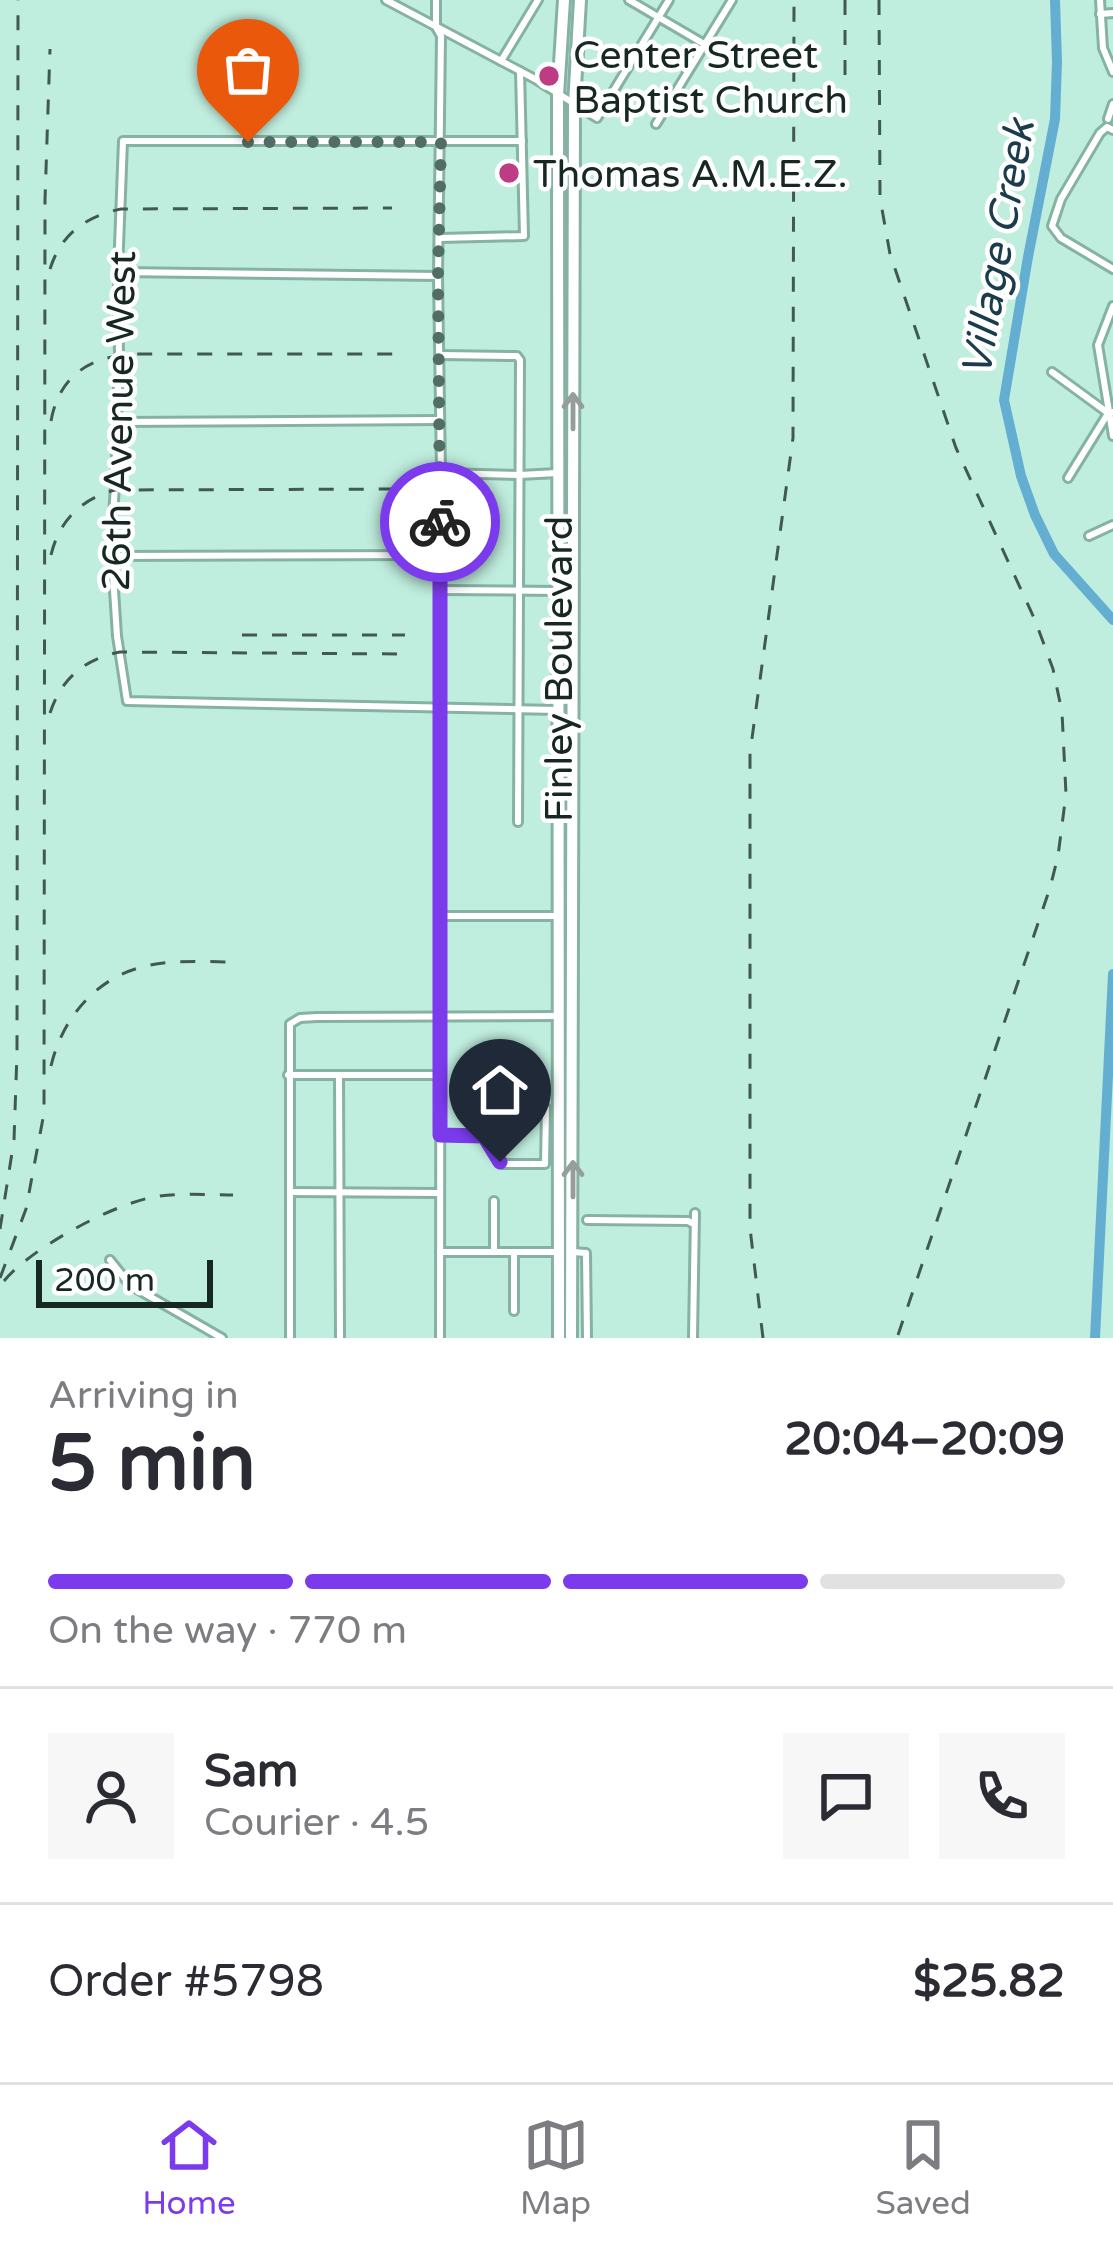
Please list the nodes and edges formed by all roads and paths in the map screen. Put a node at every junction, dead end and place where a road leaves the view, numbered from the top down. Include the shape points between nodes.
1 (386, 0) edge
2 (436, 0) edge
3 (538, 0) edge
4 (564, 0) edge
5 (580, 0) edge
6 (629, 0) edge
7 (668, 0) edge
8 (732, 0) edge
9 (1100, 0) edge
10 (1100, 14) junction
11 (1113, 14) edge
12 (657, 17) junction
13 (436, 27) junction
14 (705, 45) junction
15 (723, 55) dead end
16 (501, 61) junction
17 (520, 71) junction
18 (1113, 72) edge
19 (558, 95) junction
20 (1113, 104) edge
21 (574, 105) junction
22 (656, 124) dead end
23 (1109, 125) edge
24 (522, 141) junction
25 (441, 142) junction
26 (574, 236) junction
27 (559, 237) junction
28 (440, 238) junction
29 (1113, 269) edge
30 (118, 272) junction
31 (438, 276) junction
32 (1113, 306) edge
33 (440, 356) junction
34 (1052, 372) dead end
35 (1111, 412) edge
36 (440, 420) junction
37 (117, 422) junction
38 (1113, 436) edge
39 (441, 473) junction
40 (557, 473) junction
41 (573, 473) junction
42 (520, 475) junction
43 (1068, 478) dead end
44 (1113, 524) edge
45 (1089, 536) dead end
46 (439, 555) junction
47 (112, 556) junction
48 (440, 590) junction
49 (518, 591) junction
50 (558, 591) junction
51 (573, 592) junction
52 (439, 708) junction
53 (520, 709) junction
54 (558, 710) junction
55 (573, 710) junction
56 (518, 822) dead end
57 (573, 830) junction
58 (558, 833) junction
59 (573, 915) junction
60 (439, 916) junction
61 (558, 916) junction
62 (558, 1016) junction
63 (439, 1017) junction
64 (573, 1017) junction
65 (288, 1075) junction
66 (439, 1075) junction
67 (339, 1076) junction
68 (440, 1135) junction
69 (484, 1136) junction
70 (290, 1192) junction
71 (339, 1193) junction
72 (440, 1193) junction
73 (494, 1202) dead end
74 (695, 1213) dead end
75 (586, 1220) dead end
76 (694, 1225) junction
77 (440, 1252) junction
78 (494, 1252) junction
79 (514, 1252) junction
80 (559, 1252) junction
81 (573, 1252) junction
82 (110, 1260) dead end
83 (514, 1311) dead end
84 (222, 1338) edge
85 (290, 1338) edge
86 (340, 1338) edge
87 (440, 1338) edge
88 (559, 1338) edge
89 (571, 1338) edge
90 (587, 1338) edge
91 (693, 1338) edge

1 - 13 street
2 - 13 street
3 - 16 street
4 - 19 main road, Finley Boulevard
5 - 21 main road, Finley Boulevard
6 - 12 street
7 - 12 street
8 - 14 street
9 - 10 street
10 - 11 street
10 - 18 street
12 - 14 street
12 - 21 street via 596,118
13 - 16 street
13 - 25 street
14 - 15 street
14 - 22 street
16 - 17 street
17 - 19 street
17 - 24 street
19 - 21 street
19 - 27 main road, Finley Boulevard
20 - 23 street
21 - 26 main road, Finley Boulevard
23 - 29 street via 1061,199 1053,232
24 - 25 street
24 - 28 street via 524,236
25 - 28 street
25 - 30 street, 26th Avenue West via 124,142
26 - 27 main road
41 -> 26 main road, Finley Boulevard
27 - 40 main road, Finley Boulevard
28 - 31 street
30 - 31 street
30 - 37 street, 26th Avenue West
31 - 33 street
32 - 35 street via 1098,345
33 - 36 street
33 - 42 street via 517,356
34 - 35 street
35 - 38 street
35 - 43 street
36 - 37 street
36 - 39 street
37 - 47 street, 26th Avenue West
39 - 42 street
39 - 46 street
40 - 41 main road
40 - 42 street
40 - 50 main road, Finley Boulevard
41 - 51 main road, Finley Boulevard
42 - 49 street
44 - 45 street
46 - 47 street
46 - 48 street
47 - 52 street, 26th Avenue West via 127,701
48 - 49 street
48 - 52 street
49 - 50 street
49 - 53 street
50 - 51 main road
50 - 54 main road, Finley Boulevard
51 - 55 main road, Finley Boulevard
52 - 53 street
52 - 60 street
53 - 54 street
53 - 56 street
54 - 55 main road
54 - 58 main road, Finley Boulevard
55 - 57 main road, Finley Boulevard
57 - 58 main road
57 - 59 main road, Finley Boulevard
58 - 61 main road, Finley Boulevard
59 - 61 main road
59 - 64 main road, Finley Boulevard
60 - 61 street
60 - 63 street
61 - 62 main road, Finley Boulevard
62 - 63 street
62 - 64 main road
62 - 80 main road, Finley Boulevard
63 - 65 street via 294,1021
63 - 66 street
81 -> 64 main road, Finley Boulevard
65 - 67 street
65 - 70 street
66 - 67 street
66 - 68 street
67 - 71 street
68 - 69 street
68 - 72 street
69 - 69 street via 503,1106 546,1108 546,1162 500,1162
70 - 71 street
70 - 85 street
71 - 72 street
71 - 86 street
72 - 77 street
73 - 78 street
74 - 76 street
75 - 76 street
76 - 91 street
77 - 78 street
77 - 87 street
78 - 79 street
79 - 80 street
79 - 83 street
80 - 81 main road
80 - 88 main road, Finley Boulevard
81 - 89 main road, Finley Boulevard
81 - 90 street via 586,1252
82 - 84 street via 130,1285

